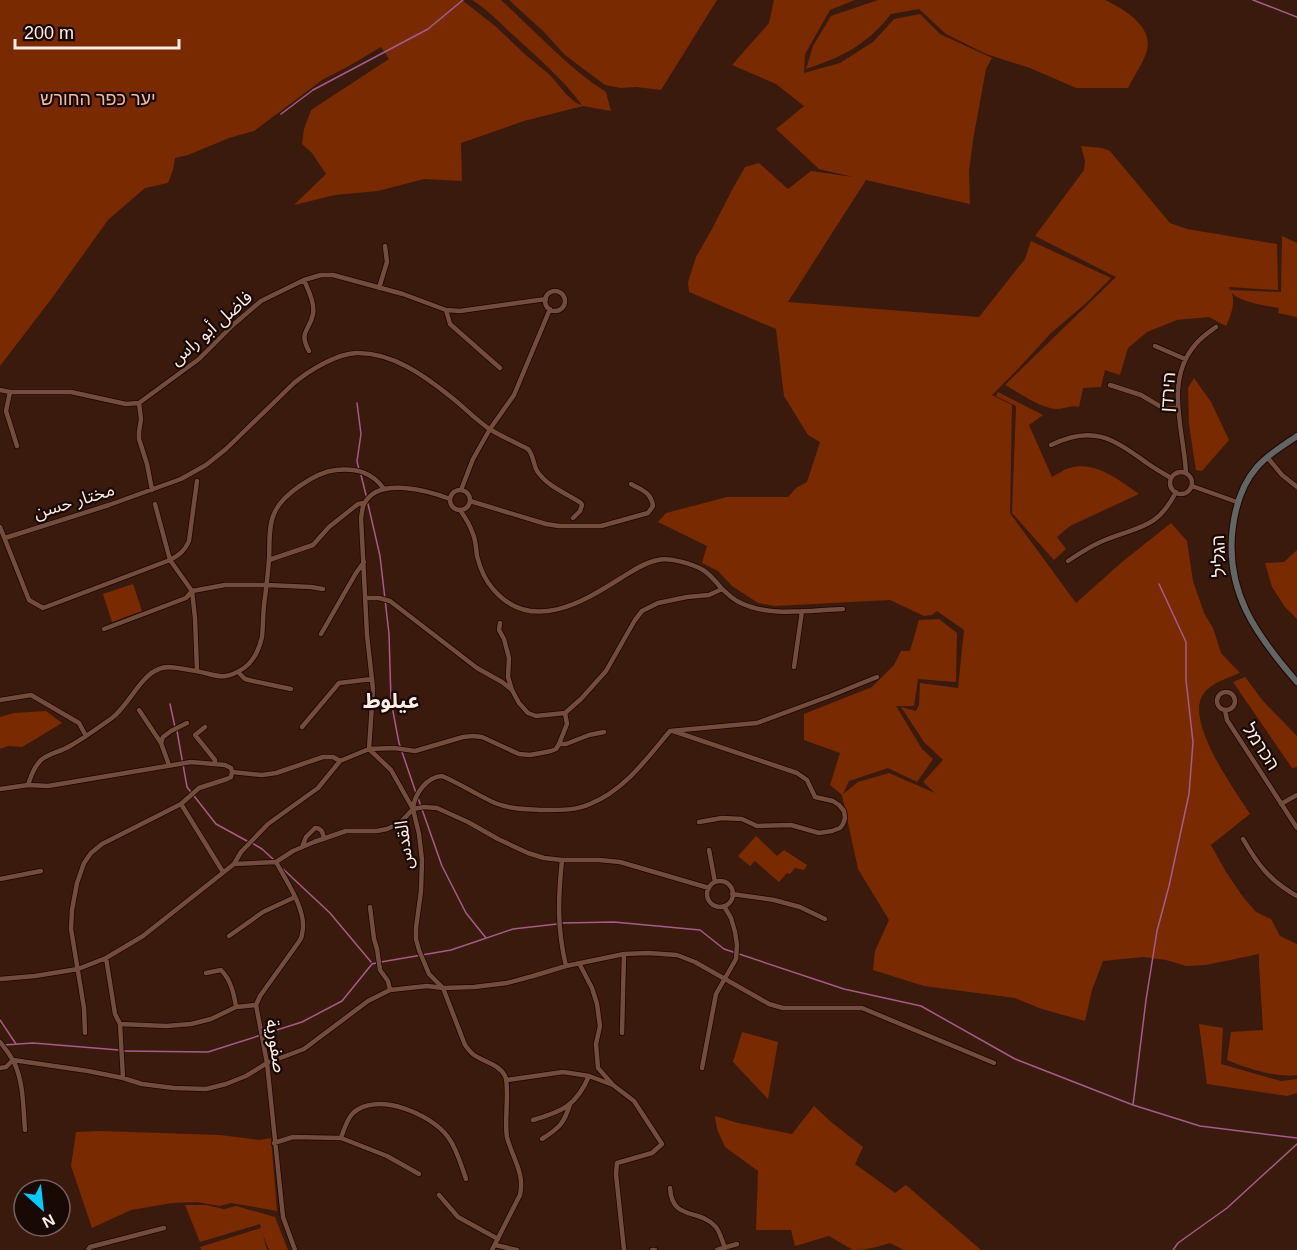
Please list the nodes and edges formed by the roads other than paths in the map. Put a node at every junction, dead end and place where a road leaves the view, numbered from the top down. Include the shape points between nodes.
1 (385, 246) dead end
2 (304, 280) junction
3 (379, 288) junction
4 (546, 299) junction
5 (550, 309) junction
6 (446, 310) junction
7 (1216, 327) dead end
8 (1155, 345) dead end
9 (309, 351) dead end
10 (1185, 359) junction
11 (500, 368) dead end
12 (1110, 385) dead end
13 (0, 390) edge
14 (10, 392) junction
15 (139, 403) junction
16 (1178, 408) junction
17 (3, 412) edge
18 (490, 429) junction
19 (1297, 436) edge
20 (1051, 445) dead end
21 (17, 446) dead end
22 (1267, 457) junction
23 (1186, 473) junction
24 (1172, 478) junction
25 (197, 481) dead end
26 (631, 484) dead end
27 (1192, 486) junction
28 (1297, 487) edge
29 (384, 489) junction
30 (152, 490) junction
31 (461, 490) junction
32 (1176, 492) junction
33 (450, 499) junction
34 (470, 501) junction
35 (1237, 502) junction
36 (364, 503) junction
37 (155, 504) dead end
38 (460, 510) junction
39 (573, 518) dead end
40 (0, 527) edge
41 (5, 538) junction
42 (170, 560) junction
43 (269, 560) junction
44 (1068, 561) dead end
45 (364, 562) junction
46 (267, 585) junction
47 (323, 590) dead end
48 (722, 590) junction
49 (192, 591) junction
50 (366, 598) junction
51 (843, 609) dead end
52 (802, 610) junction
53 (500, 623) dead end
54 (104, 629) dead end
55 (321, 634) dead end
56 (794, 667) dead end
57 (197, 671) junction
58 (238, 672) junction
59 (877, 677) dead end
60 (372, 679) junction
61 (1297, 682) edge
62 (291, 689) dead end
63 (513, 690) junction
64 (0, 700) edge
65 (139, 710) dead end
66 (1226, 710) junction
67 (565, 713) junction
68 (188, 723) dead end
69 (205, 727) dead end
70 (302, 727) dead end
71 (670, 731) junction
72 (604, 732) dead end
73 (86, 736) junction
74 (161, 743) junction
75 (559, 744) junction
76 (369, 749) junction
77 (340, 761) junction
78 (215, 763) junction
79 (169, 765) junction
80 (232, 772) junction
81 (28, 785) junction
82 (0, 789) edge
83 (1297, 795) edge
84 (181, 804) junction
85 (1281, 804) junction
86 (413, 809) junction
87 (699, 822) dead end
88 (1297, 828) edge
89 (324, 838) junction
90 (1243, 838) dead end
91 (302, 847) junction
92 (709, 850) dead end
93 (562, 860) junction
94 (276, 862) junction
95 (234, 864) junction
96 (41, 871) dead end
97 (223, 872) junction
98 (0, 879) edge
99 (715, 882) junction
100 (709, 888) junction
101 (732, 894) junction
102 (1297, 896) edge
103 (295, 897) junction
104 (724, 906) junction
105 (370, 907) dead end
106 (825, 919) dead end
107 (229, 936) dead end
108 (624, 954) junction
109 (106, 958) junction
110 (579, 963) junction
111 (566, 966) junction
112 (78, 969) junction
113 (206, 974) dead end
114 (0, 979) edge
115 (723, 979) junction
116 (443, 988) junction
117 (390, 990) junction
118 (256, 1005) junction
119 (236, 1007) junction
120 (120, 1024) junction
121 (85, 1033) dead end
122 (622, 1033) dead end
123 (0, 1042) edge
124 (13, 1060) junction
125 (267, 1063) junction
126 (994, 1063) dead end
127 (0, 1068) edge
128 (702, 1068) dead end
129 (589, 1076) junction
130 (123, 1078) junction
131 (507, 1080) junction
132 (613, 1085) junction
133 (570, 1104) junction
134 (533, 1120) dead end
135 (25, 1130) dead end
136 (341, 1138) junction
137 (542, 1139) dead end
138 (274, 1143) junction
139 (419, 1174) dead end
140 (466, 1179) dead end
141 (670, 1188) dead end
142 (439, 1195) dead end
143 (164, 1228) dead end
144 (498, 1239) junction
145 (737, 1244) dead end
146 (494, 1248) edge
147 (725, 1248) junction
148 (88, 1250) edge
149 (295, 1250) edge
150 (517, 1250) edge
151 (624, 1250) edge
152 (717, 1250) edge

1 - 3 street via 387,262
2 - 3 street, فاضل أبو راس via 333,275
2 - 9 street via 313,314 304,336
2 - 15 street, فاضل أبو راس via 261,301 199,358
3 - 6 street, فاضل أبو راس
4 - 5 street
4 - 5 street via 555,291 564,296 562,308
4 - 6 street, فاضل أبو راس via 474,310
5 - 18 street via 514,395
6 - 11 street via 450,324
7 - 10 street, הירדן
8 - 10 street
10 - 16 street, הירדן
12 - 16 street via 1141,395 1163,408
13 - 14 street
14 - 15 street via 71,392 126,404
14 - 17 street
15 - 30 street via 140,439
16 - 23 street, הירדן
17 - 21 street
18 - 30 street, مختار حسن via 424,377 388,358 354,353 306,373 206,465
18 - 31 street
18 - 39 street, مختار حسن via 528,449 536,470 548,484 581,503
19 - 22 street, הגליל
20 - 24 street via 1081,435 1102,437
22 - 28 street
22 - 35 street, הגליל via 1250,476
23 - 24 street via 1176,473
23 - 27 street
24 - 32 street
25 - 42 street via 189,541 186,549
26 - 34 street via 646,492 653,506 648,513 601,526 546,524
27 - 32 street via 1186,493
27 - 35 street
29 - 33 street via 410,488
29 - 36 street
29 - 43 street via 377,479 354,470 334,470 315,476 282,501 274,513
30 - 41 street, مختار حسن
31 - 33 street via 455,491
31 - 34 street
32 - 44 street via 1152,523 1104,541
33 - 38 street
34 - 38 street
35 - 61 street, הגליל via 1231,553 1239,596 1250,620
36 - 43 street via 329,527 313,545
36 - 45 street
37 - 42 street
38 - 48 street via 474,535 478,559 493,590 522,610 536,613 576,604 656,560 667,559 702,569
40 - 41 street
41 - 42 street via 29,600 42,608
42 - 49 street
43 - 46 street
45 - 50 street
45 - 55 street
46 - 47 street
46 - 49 street via 225,585
46 - 58 street via 260,647
48 - 52 street via 757,609
48 - 67 street via 709,596 658,603 642,611 606,671
49 - 54 street via 186,598
49 - 57 street
50 - 60 street
50 - 63 street via 390,601 477,668
51 - 52 street
52 - 56 street
53 - 63 street
57 - 58 street via 219,677
57 - 73 street via 170,667 153,672 114,716
58 - 62 street via 245,679
59 - 71 street via 757,723
60 - 70 street via 339,683
60 - 76 street
63 - 67 street via 528,713
64 - 73 street via 31,695 79,723
65 - 74 street
66 - 66 street via 1236,700 1226,692 1217,699 1218,705
66 - 85 street, הכרמל via 1227,720
67 - 75 street via 567,724
68 - 74 street via 171,730
69 - 78 street via 195,735
71 - 86 street via 632,776 590,804 558,810 509,807 435,776 414,799
71 - 87 street via 797,774 807,780 815,797 839,805 845,818 840,828 826,833 791,825 757,826 742,819
72 - 75 street
73 - 81 street via 41,760
74 - 79 street
75 - 76 street via 551,751 519,754 473,736 415,751
76 - 77 street
76 - 86 street, القدس via 391,770
77 - 80 street via 323,757 262,775
77 - 95 street via 318,788 268,824
78 - 79 street
78 - 80 street via 231,768
79 - 81 street via 48,786
80 - 84 street via 227,779 199,788
81 - 82 street
83 - 85 street
84 - 97 street
84 - 112 street via 102,844 84,863 72,910
85 - 88 street, הכרמל
86 - 89 street via 400,823 387,829 346,831
86 - 93 street via 437,808 528,854
86 - 116 street, القدس via 422,860 416,939 429,974
89 - 91 street
89 - 91 street via 315,828
90 - 102 street via 1267,874
91 - 94 street
92 - 99 street
93 - 100 street via 620,862
93 - 111 street via 558,915
94 - 95 street
94 - 103 street, صفورية
95 - 97 street
96 - 98 street
97 - 109 street via 143,936
99 - 100 street
99 - 101 street via 730,886
100 - 104 street via 710,903
101 - 104 street
101 - 106 street via 774,900
103 - 107 street via 263,912
103 - 118 street, صفورية via 303,933
104 - 115 street via 737,945 736,959
105 - 117 street via 380,970
108 - 110 street
108 - 115 street via 677,956
108 - 122 street
109 - 112 street
109 - 120 street
110 - 111 street
110 - 132 street via 597,1004 598,1068
111 - 116 street via 507,983
112 - 114 street
112 - 121 street
113 - 119 street via 221,970 225,974
115 - 126 street via 783,1008 862,1008
115 - 128 street via 716,994
116 - 117 street
116 - 131 street, القدس via 469,1051 502,1071
117 - 125 street via 368,1001 304,1049
118 - 119 street
118 - 125 street, صفورية
119 - 120 street via 191,1024
120 - 130 street
123 - 124 street
124 - 127 street
124 - 130 street
124 - 135 street via 22,1087
125 - 130 street via 246,1076 206,1089 164,1087
125 - 138 street, صفورية
129 - 131 street via 563,1072
129 - 132 street
129 - 133 street
131 - 144 street via 507,1137 522,1185
132 - 151 street via 634,1101 662,1144 652,1153 617,1163
133 - 134 street
133 - 137 street via 562,1124
136 - 138 street via 293,1137
136 - 139 street
136 - 140 street via 347,1121 360,1108 377,1103 407,1109 436,1124 448,1136
138 - 149 street, صفورية via 283,1217
141 - 147 street via 674,1204 714,1225
142 - 144 street via 458,1217
143 - 148 street
144 - 146 street
145 - 147 street
146 - 150 street
147 - 152 street

